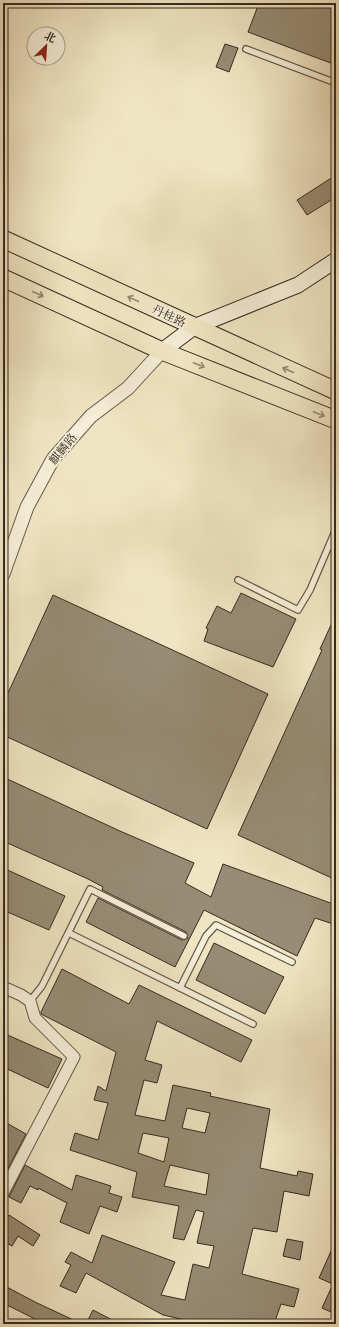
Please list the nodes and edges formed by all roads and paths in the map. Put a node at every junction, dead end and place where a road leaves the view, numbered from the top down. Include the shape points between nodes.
1 (246, 49) dead end
2 (336, 83) edge
3 (3, 239) edge
4 (336, 260) edge
5 (3, 278) edge
6 (194, 327) junction
7 (162, 351) junction
8 (336, 391) edge
9 (336, 420) edge
10 (336, 529) edge
11 (3, 574) edge
12 (238, 580) dead end
13 (69, 933) junction
14 (184, 936) dead end
15 (292, 962) dead end
16 (3, 986) edge
17 (180, 988) junction
18 (30, 1001) junction
19 (253, 1024) dead end
20 (3, 1193) edge

1 - 2 lane
6 -> 3 main road, 丹桂路
4 - 6 main road via 298,285
5 -> 7 main road
6 - 7 main road
8 -> 6 main road, 丹桂路
7 -> 9 main road
7 - 11 street, 麒麟路 via 128,388 91,416 53,459 27,507
10 - 12 lane via 310,590 298,610
13 - 14 lane via 90,889
13 - 17 lane
13 - 18 lane via 42,986
15 - 17 lane via 216,925 206,936
16 - 18 street
17 - 19 lane
18 - 20 street via 35,1018 74,1057

